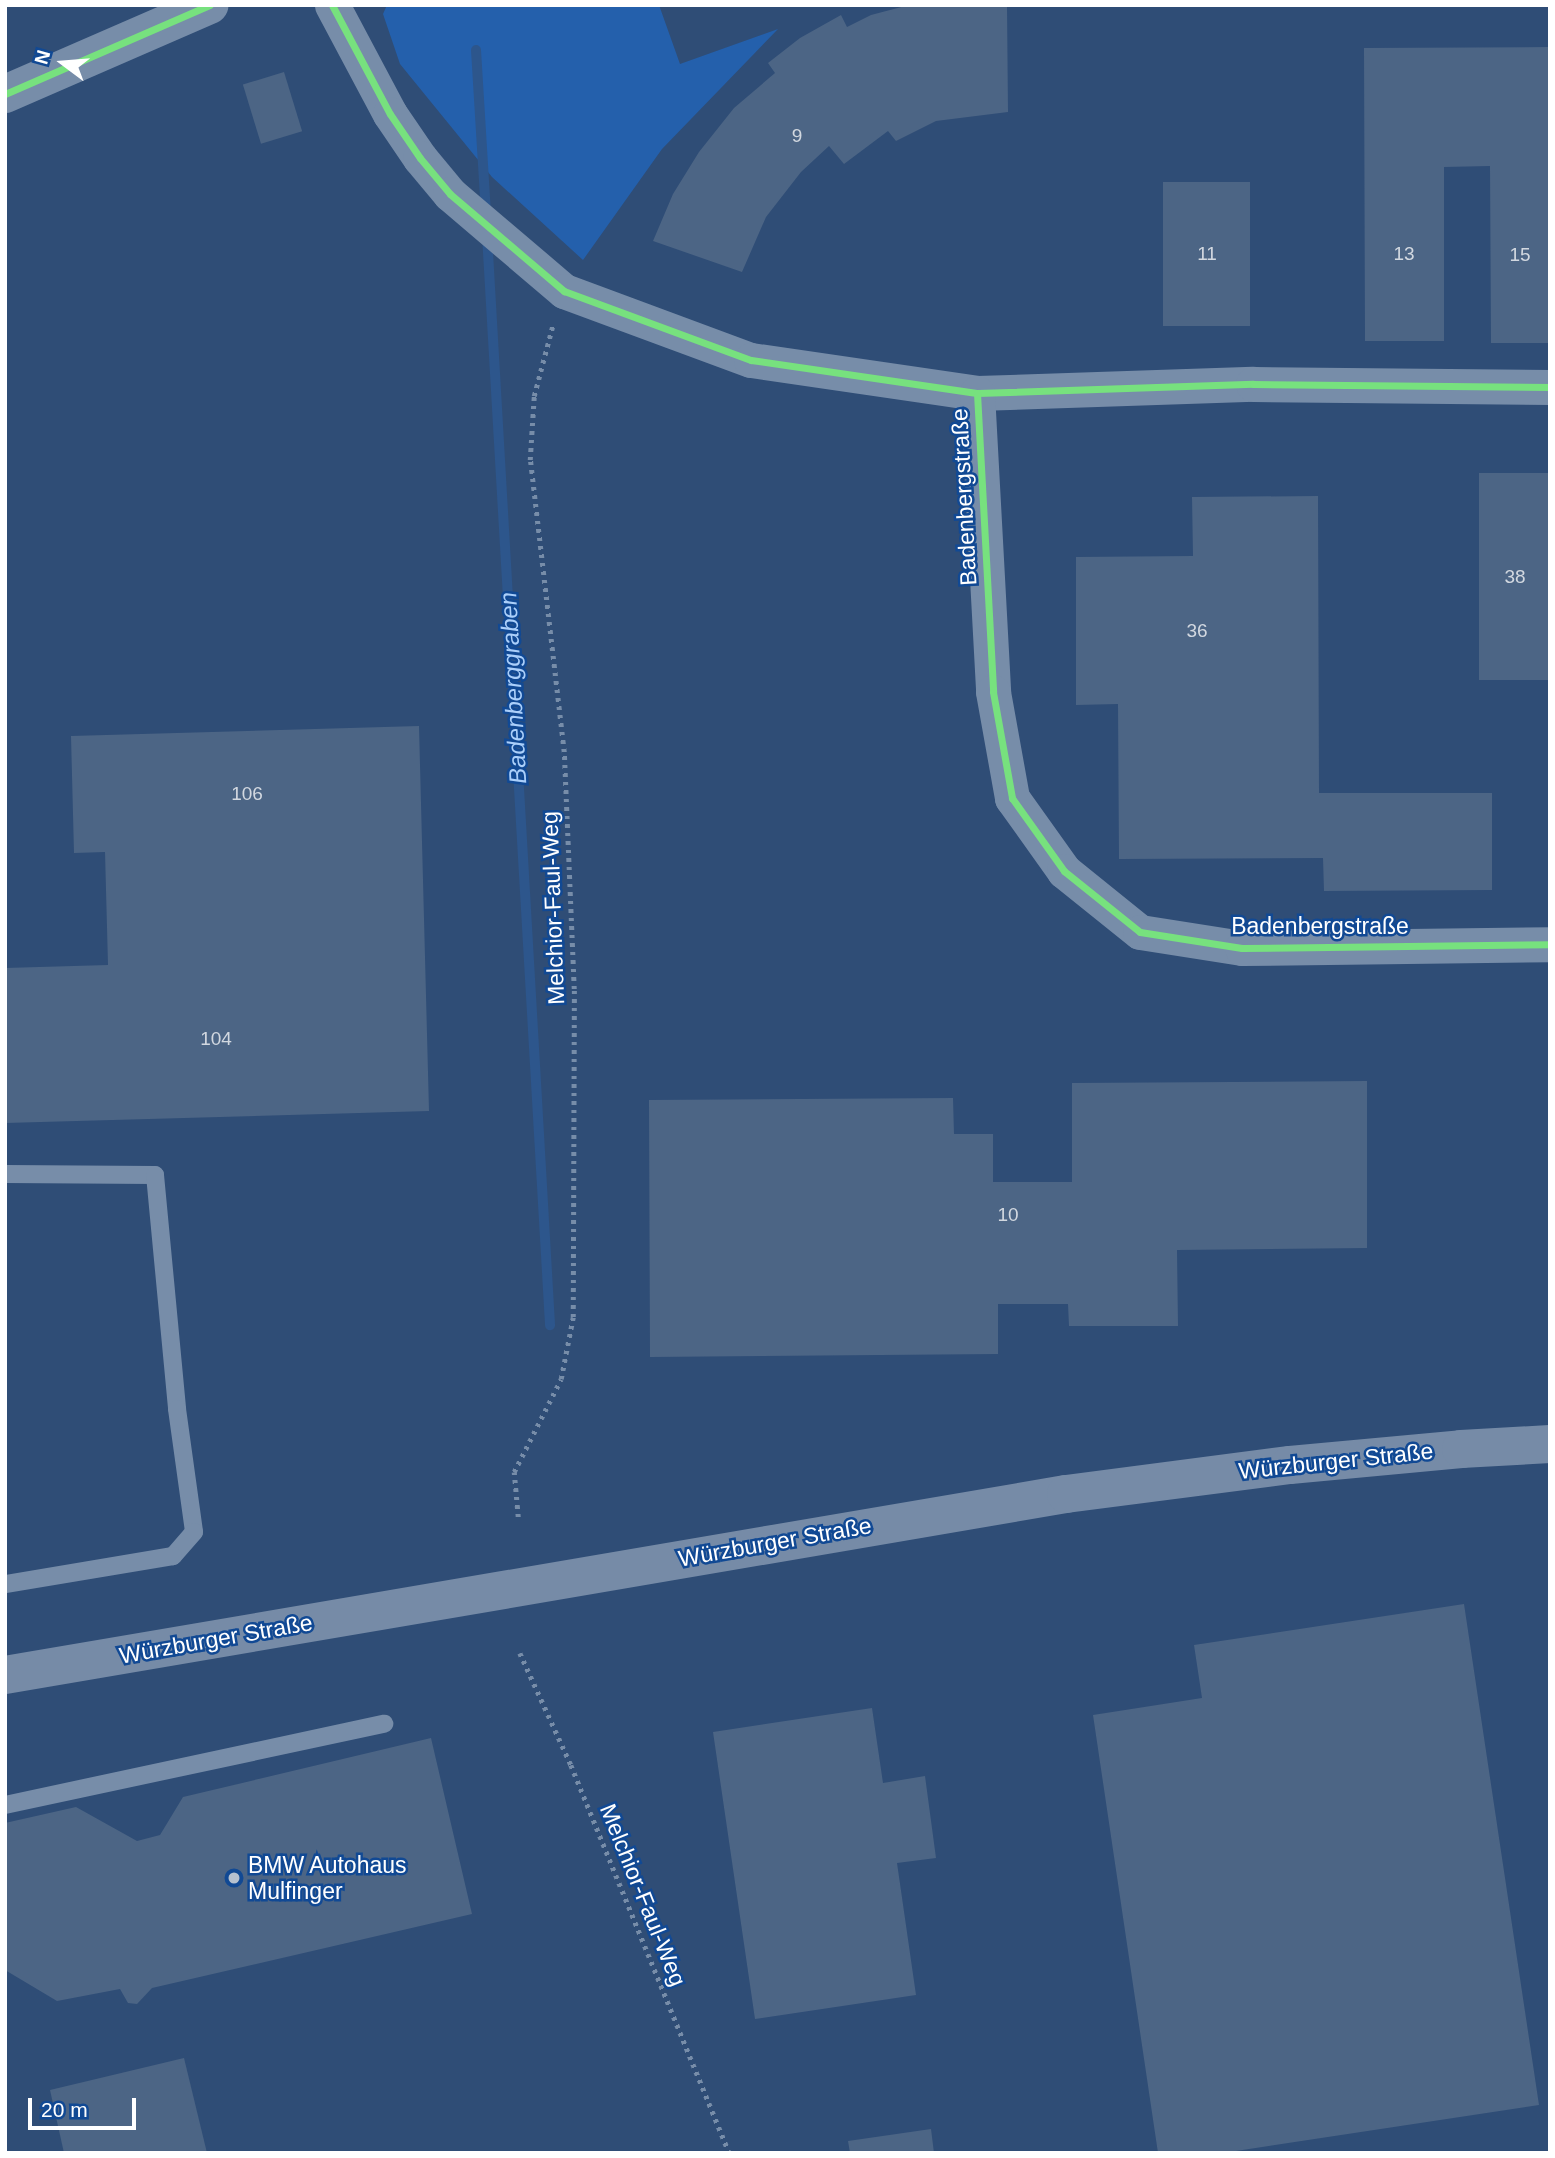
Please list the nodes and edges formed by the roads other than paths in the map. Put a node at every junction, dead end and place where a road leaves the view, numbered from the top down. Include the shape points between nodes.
1 (210, 5) edge
2 (332, 5) edge
3 (5, 94) edge
4 (1550, 387) edge
5 (976, 393) junction
6 (1550, 944) edge
7 (5, 1174) edge
8 (1550, 1444) edge
9 (5, 1584) edge
10 (5, 1675) edge
11 (384, 1724) dead end
12 (5, 1805) edge

1 - 3 street
2 - 5 street, Badenbergstraße via 390,114 450,194 564,291 751,360
4 - 5 street, Badenbergstraße via 1253,384
5 - 6 street, Badenbergstraße via 993,692 1012,798 1064,871 1140,932 1242,948
7 - 9 lane via 155,1175 177,1409 194,1532 173,1556
8 - 10 main road, Würzburger Straße via 1290,1465 1066,1494
11 - 12 lane

